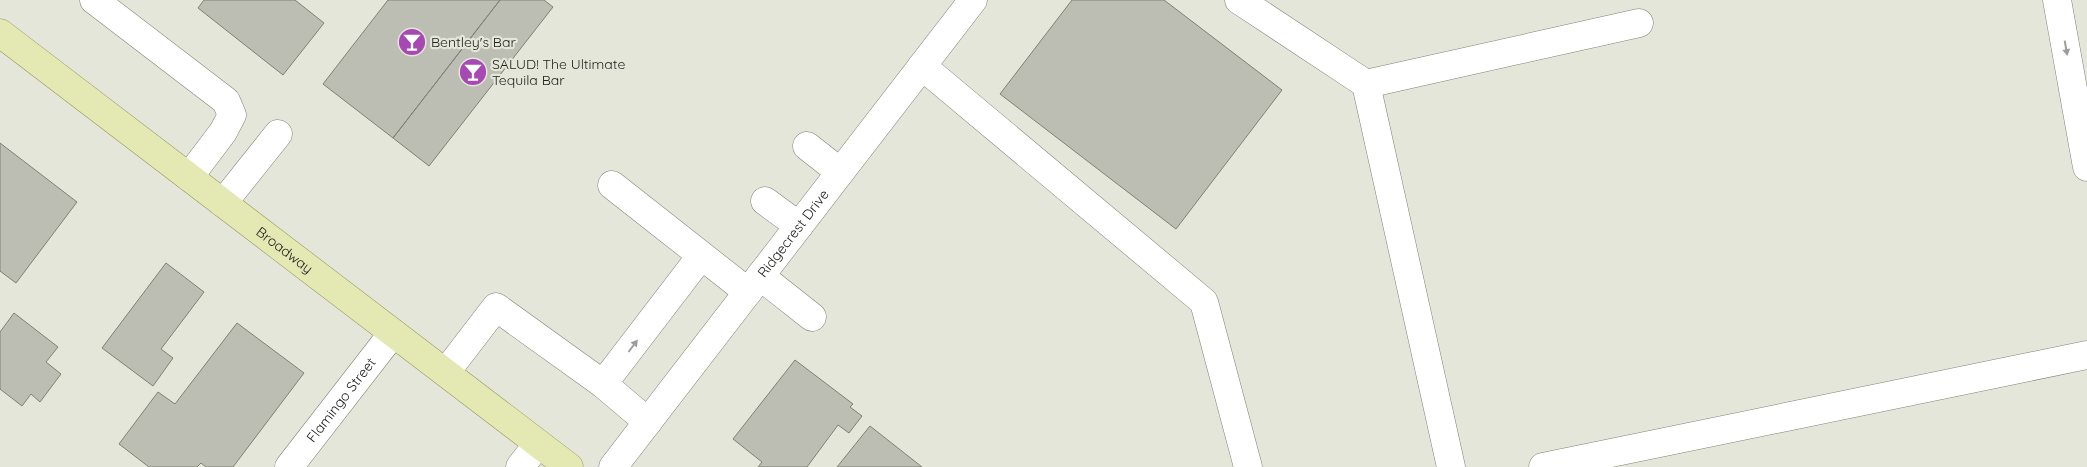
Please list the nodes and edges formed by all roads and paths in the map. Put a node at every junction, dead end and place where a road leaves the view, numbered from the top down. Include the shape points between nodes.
1 (94, 0) edge
2 (973, 0) edge
3 (1239, 0) edge
4 (2058, 0) edge
5 (1639, 23) dead end
6 (0, 33) edge
7 (922, 66) junction
8 (1366, 84) junction
9 (278, 134) dead end
10 (807, 146) dead end
11 (2087, 167) edge
12 (840, 172) junction
13 (189, 178) junction
14 (612, 185) dead end
15 (765, 200) dead end
16 (223, 203) junction
17 (799, 226) junction
18 (701, 256) junction
19 (754, 284) junction
20 (812, 318) dead end
21 (393, 333) junction
22 (2087, 355) edge
23 (446, 372) junction
24 (603, 384) junction
25 (648, 422) junction
26 (538, 444) junction
27 (289, 467) edge
28 (520, 467) edge
29 (568, 467) edge
30 (612, 467) edge
31 (1248, 467) edge
32 (1451, 467) edge
33 (1543, 467) edge

1 - 13 street via 226,101 232,115
2 - 7 street, Ridgecrest Drive
3 - 8 street
4 -> 11 street
5 - 8 street
6 - 13 main road, Broadway
7 - 12 street, Ridgecrest Drive
7 - 31 street via 1204,302
8 - 32 street
9 - 16 street
10 - 12 street
12 - 17 street, Ridgecrest Drive
13 - 16 main road, Broadway
14 - 18 street
15 - 17 street
16 - 21 main road, Broadway
17 - 19 street, Ridgecrest Drive
18 - 19 street
24 -> 18 street
19 - 20 street
19 - 25 street, Ridgecrest Drive
21 - 23 main road, Broadway
21 - 27 street, Flamingo Street
22 - 33 street
23 - 24 street via 496,307
23 - 26 main road, Broadway
24 - 25 street
25 - 30 street, Ridgecrest Drive
26 - 28 street
26 - 29 main road, Broadway

